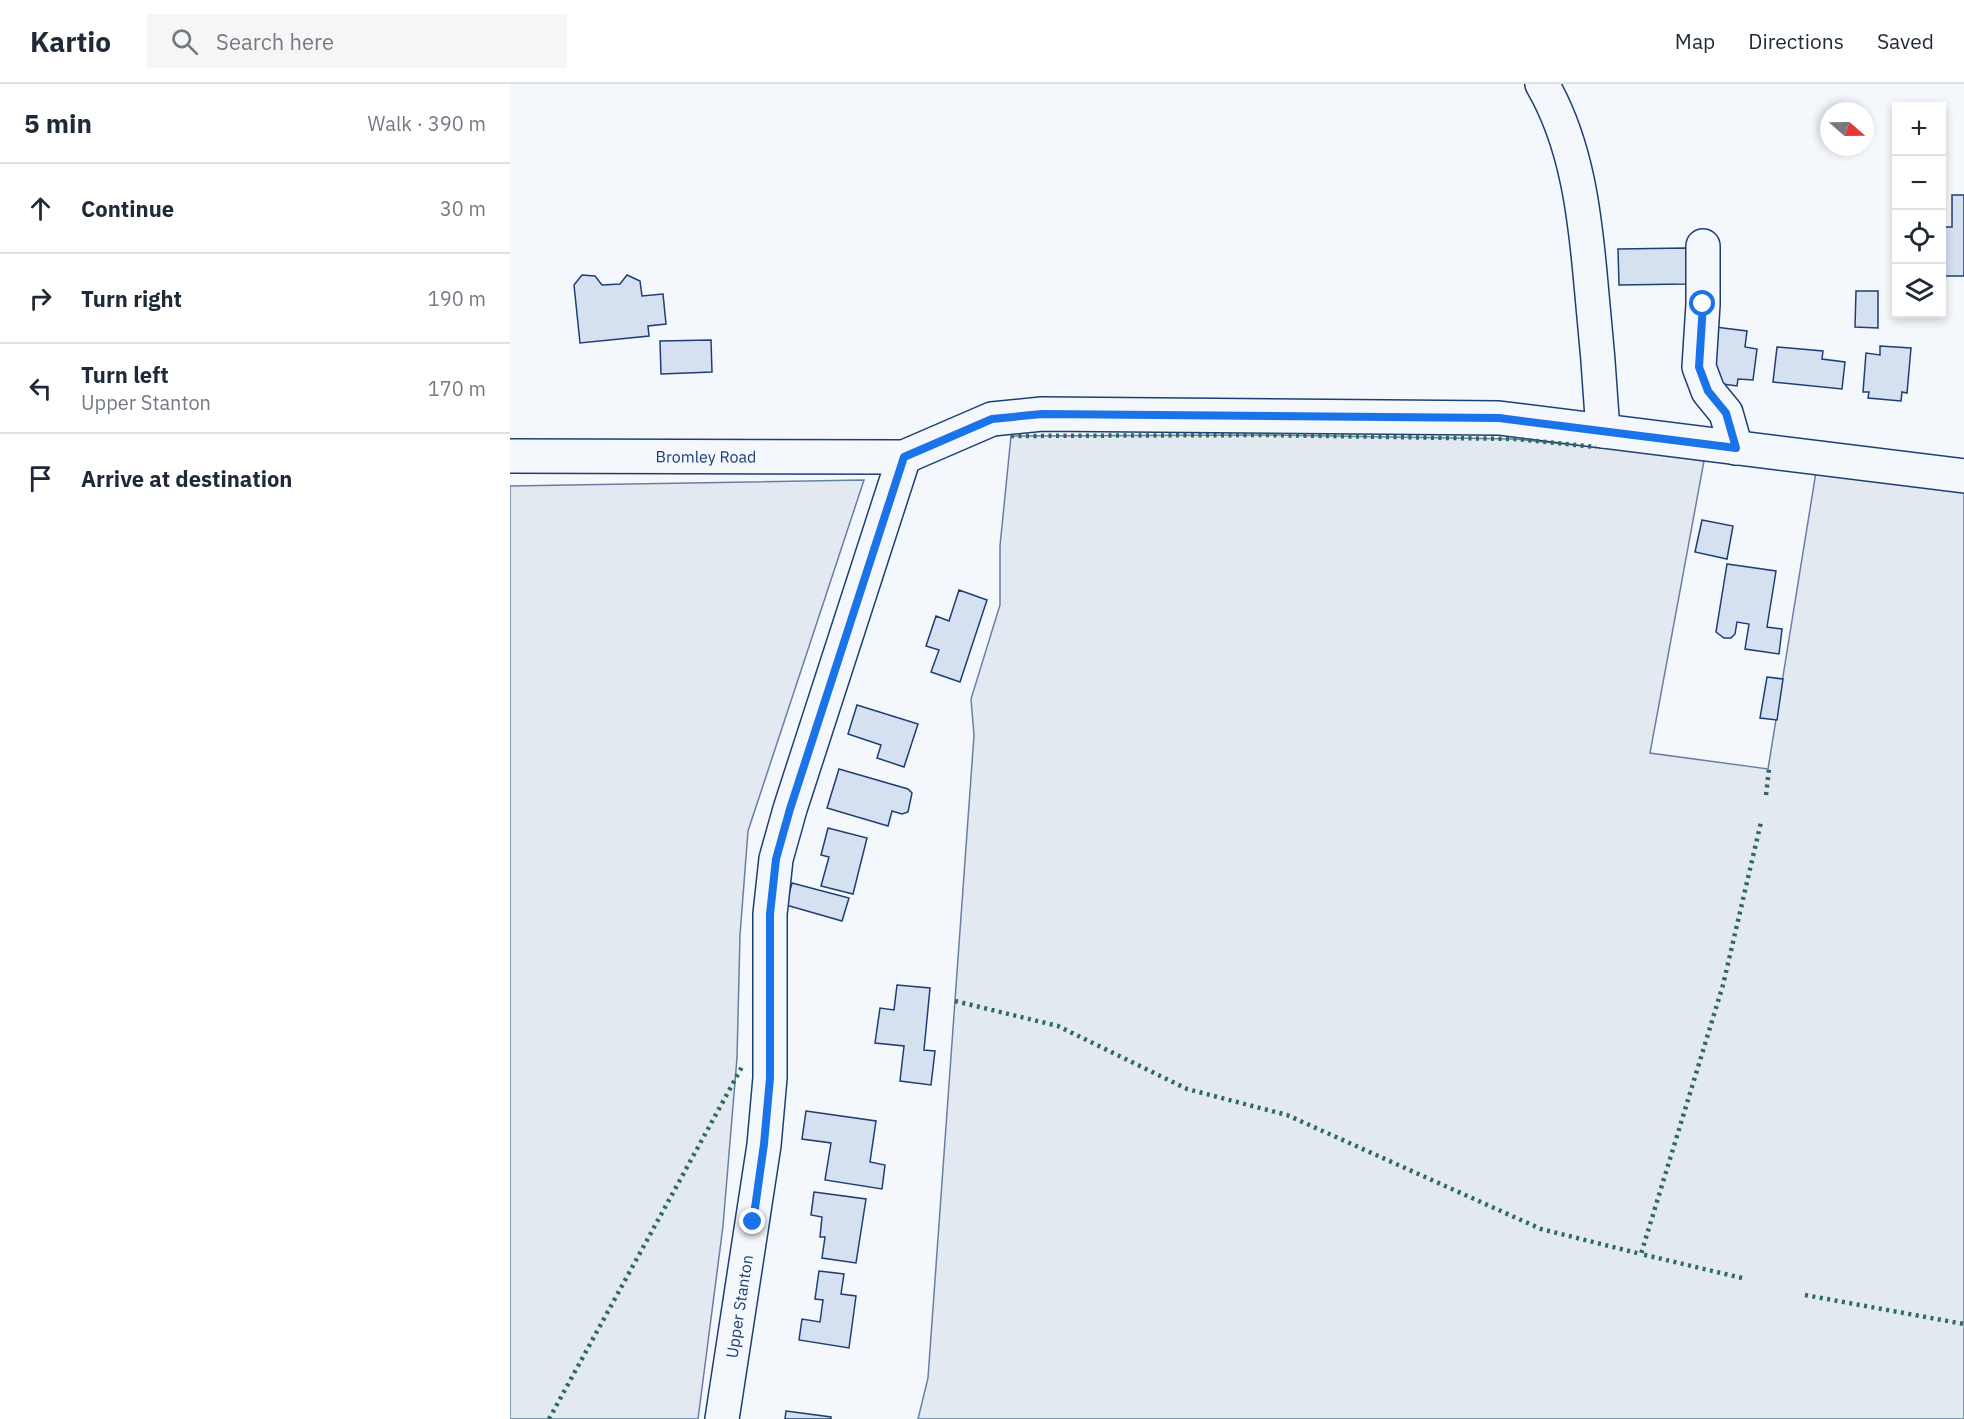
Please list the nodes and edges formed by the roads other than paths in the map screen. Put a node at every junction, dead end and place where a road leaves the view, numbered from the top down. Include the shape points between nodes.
1 (1542, 84) edge
2 (1703, 246) dead end
3 (1603, 431) junction
4 (1736, 448) junction
5 (510, 456) edge
6 (904, 457) junction
7 (1964, 476) edge
8 (722, 1419) edge

1 - 3 street via 1554,104 1580,191
2 - 4 street via 1699,367 1708,391 1726,413
3 - 4 street
3 - 6 street via 1499,418 1042,414 992,419
4 - 7 street
5 - 6 street, Bromley Road
6 - 8 street, Upper Stanton via 776,859 770,914 770,1078 764,1144

